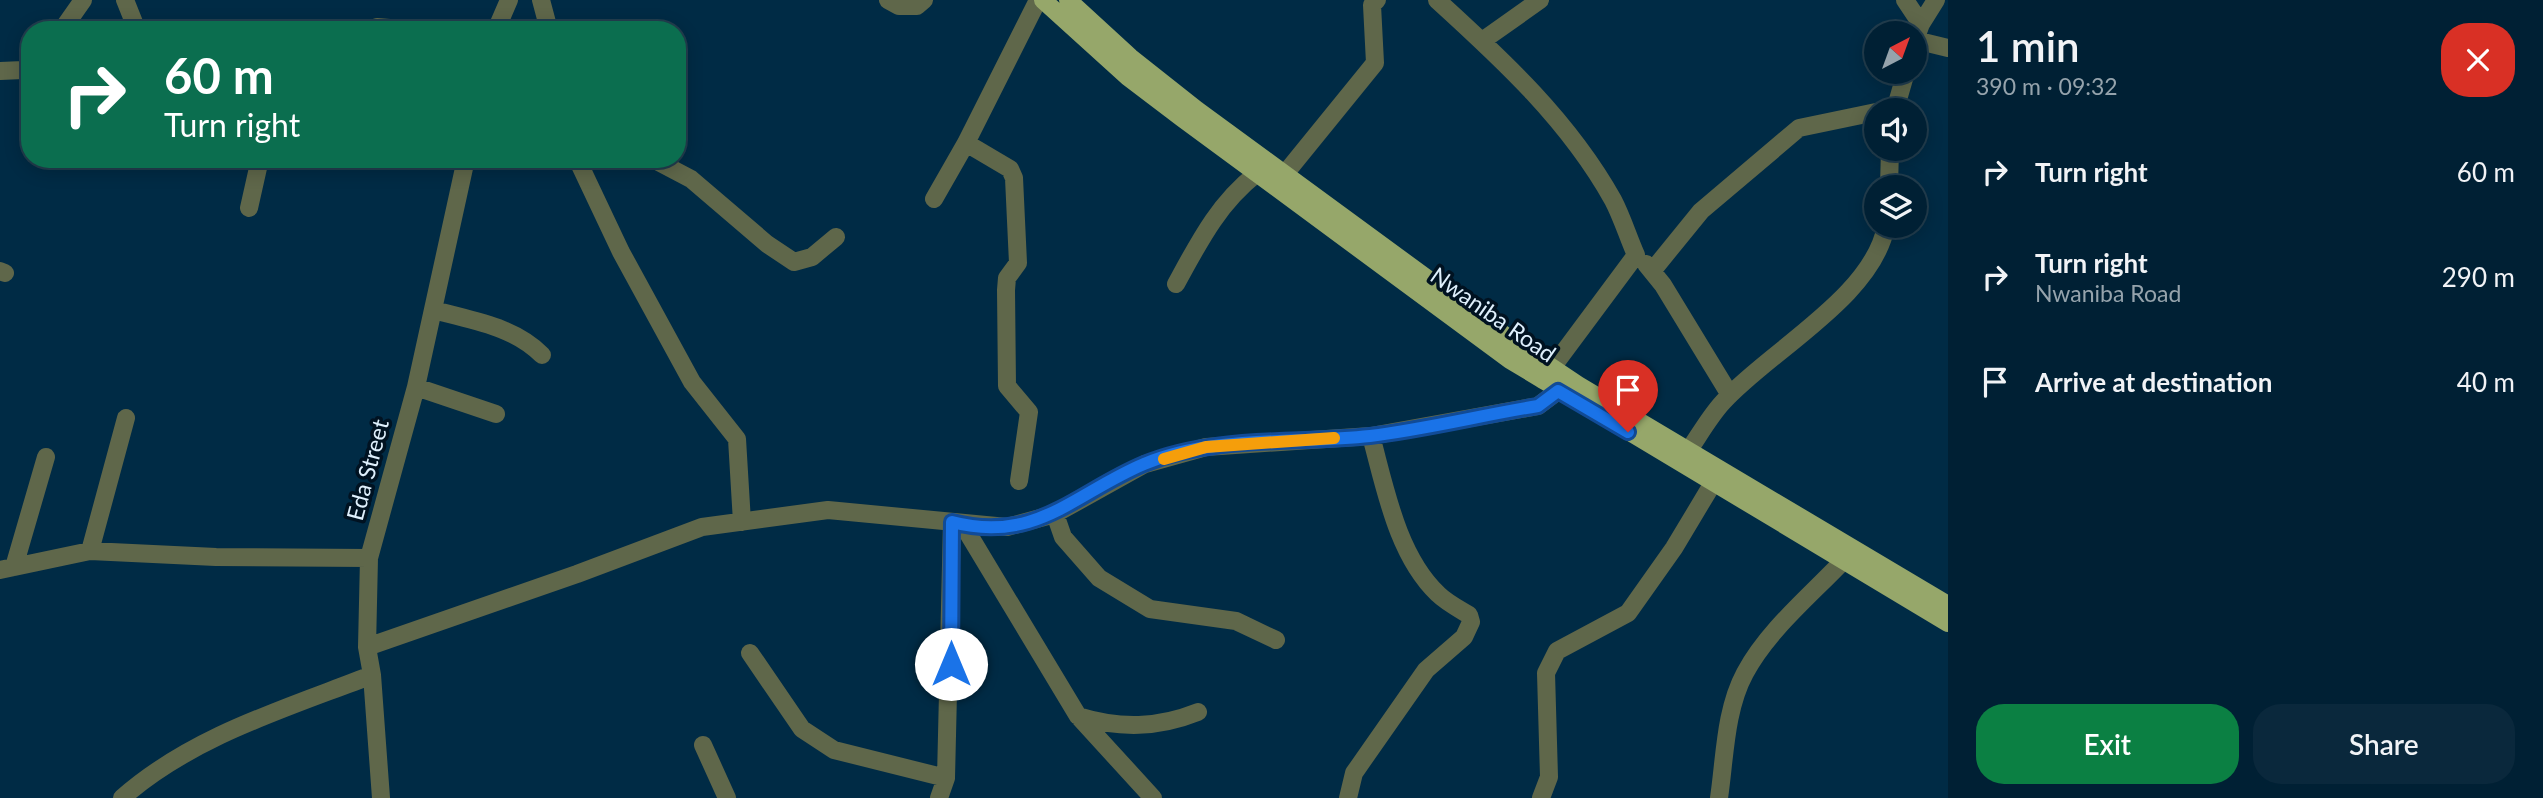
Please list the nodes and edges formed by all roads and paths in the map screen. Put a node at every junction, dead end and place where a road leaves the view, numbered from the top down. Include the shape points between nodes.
1 (83, 0) edge
2 (125, 0) edge
3 (509, 0) edge
4 (541, 0) edge
5 (888, 0) edge
6 (924, 0) edge
7 (1041, 0) edge
8 (1068, 0) edge
9 (1377, 0) edge
10 (1437, 0) edge
11 (1540, 0) edge
12 (1905, 0) edge
13 (1936, 0) edge
14 (68, 21) edge
15 (133, 21) edge
16 (500, 21) edge
17 (547, 21) edge
18 (1912, 21) edge
19 (1925, 21) edge
20 (1927, 40) edge
21 (1482, 41) junction
22 (1948, 48) edge
23 (21, 70) edge
24 (0, 71) edge
25 (1864, 115) edge
26 (966, 143) junction
27 (258, 168) edge
28 (464, 168) edge
29 (581, 168) edge
30 (670, 168) edge
31 (1256, 174) junction
32 (1284, 175) junction
33 (934, 199) dead end
34 (249, 208) dead end
35 (836, 237) dead end
36 (1881, 238) edge
37 (1636, 255) junction
38 (1653, 270) junction
39 (1176, 284) dead end
40 (434, 310) junction
41 (542, 355) dead end
42 (1547, 374) junction
43 (416, 387) junction
44 (1558, 391) junction
45 (1730, 396) junction
46 (496, 414) dead end
47 (126, 418) dead end
48 (1371, 436) junction
49 (1689, 450) junction
50 (46, 457) dead end
51 (1019, 481) dead end
52 (1713, 483) junction
53 (1055, 514) junction
54 (742, 522) junction
55 (958, 524) junction
56 (90, 551) junction
57 (369, 558) junction
58 (1844, 561) junction
59 (7, 568) edge
60 (1948, 605) edge
61 (1948, 623) edge
62 (1276, 640) dead end
63 (367, 647) junction
64 (750, 653) dead end
65 (372, 675) junction
66 (1198, 712) dead end
67 (1078, 716) junction
68 (704, 745) dead end
69 (946, 778) junction
70 (122, 798) edge
71 (381, 798) edge
72 (727, 798) edge
73 (939, 798) edge
74 (1153, 798) edge
75 (1348, 798) edge
76 (1542, 798) edge
77 (1719, 798) edge

1 - 14 street
2 - 15 street
3 - 16 street
4 - 17 street
5 - 6 street via 899,6 917,6
7 - 26 street
7 - 31 main road, Nwaniba Road via 1128,76
8 - 32 main road via 1130,57
9 - 32 street via 1372,5 1375,62
10 - 21 street
11 - 21 street
12 - 18 street
13 - 19 street
20 - 22 street
21 - 37 street via 1538,95 1577,144 1614,201
23 - 24 street
25 - 38 street via 1800,128 1701,211
26 - 33 street
26 - 51 street via 1010,169 1014,178 1018,263 1007,279 1006,386 1029,412
27 - 34 street
28 - 40 street, Eda Street
29 - 54 street via 692,382 737,439
30 - 35 street via 691,179 766,244 794,262 812,257
31 - 39 street via 1232,193 1209,223
31 - 42 main road, Nwaniba Road
32 - 42 main road
36 - 45 street via 1853,284 1800,338
37 - 38 street
37 - 42 street
38 - 45 street
40 - 41 street via 510,331
40 - 43 street, Eda Street
42 - 44 main road, Nwaniba Road
42 - 49 main road
43 - 46 street
43 - 57 street, Eda Street
44 - 48 street via 1538,406
44 - 52 main road, Nwaniba Road
45 - 49 street
47 - 56 street
48 - 53 street via 1206,447 1144,464
48 - 75 street via 1390,507 1409,550 1438,594 1469,615 1471,622 1464,637 1426,670 1354,773
49 - 60 main road
50 - 59 street
52 - 58 main road, Nwaniba Road
52 - 76 street via 1628,613 1557,651 1546,673 1549,777
53 - 55 street via 1007,527
53 - 62 street via 1063,537 1100,578 1150,609 1236,621
54 - 55 street via 828,510
54 - 63 street via 702,527
55 - 67 street
55 - 69 street
56 - 57 street
56 - 59 street
57 - 63 street, Eda Street
58 - 61 main road, Nwaniba Road
58 - 77 street via 1745,672 1731,710
63 - 65 street, Eda Street
64 - 69 street via 802,729 834,750
65 - 70 street via 179,755
65 - 71 street, Eda Street
66 - 67 street via 1169,724 1102,723
67 - 74 street
68 - 72 street
69 - 73 street

